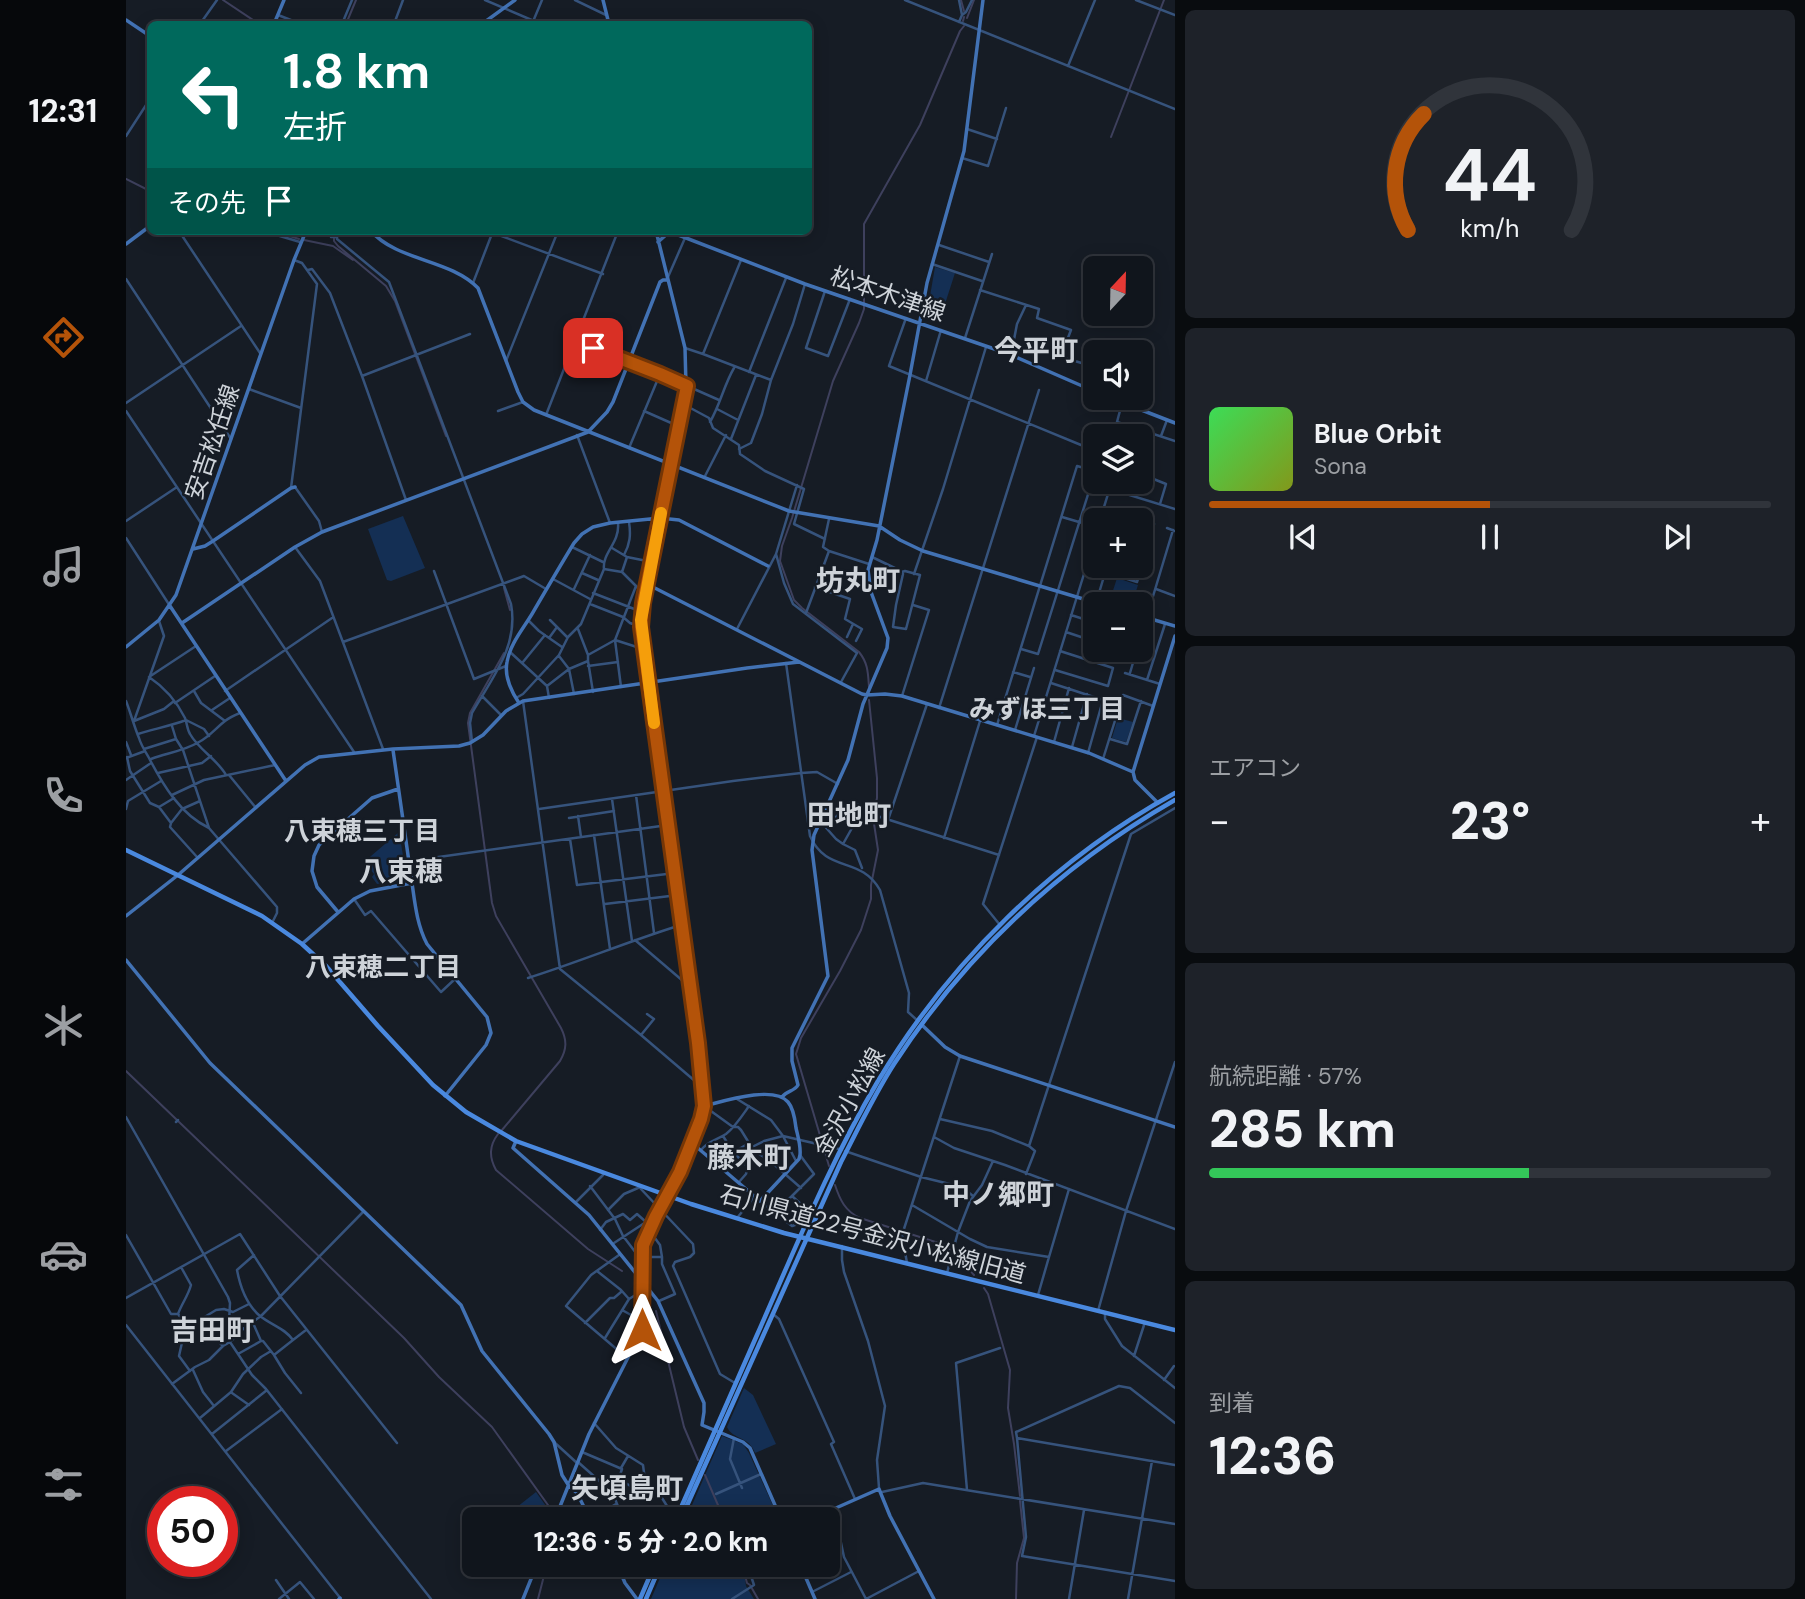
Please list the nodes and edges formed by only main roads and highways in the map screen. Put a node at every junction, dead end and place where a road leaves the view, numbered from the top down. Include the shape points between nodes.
1 (1175, 793) edge
2 (1175, 800) edge
3 (1159, 807) junction
4 (126, 850) edge
5 (920, 1023) junction
6 (844, 1151) junction
7 (799, 1237) junction
8 (806, 1238) junction
9 (1175, 1330) edge
10 (717, 1432) junction
11 (683, 1507) edge
12 (649, 1577) edge
13 (655, 1577) edge
14 (638, 1599) edge
15 (646, 1599) edge

1 - 3 main road, 金沢小松線
2 - 3 main road, 金沢小松線
3 - 5 main road, 金沢小松線 via 1033,900 979,953
3 - 5 main road, 金沢小松線 via 1146,808 1022,903 984,940
4 - 7 main road, 石川県道22号金沢小松線旧道 via 223,896 302,944 445,1096 499,1132 640,1187
5 - 6 main road, 金沢小松線 via 877,1082
6 - 7 main road, 金沢小松線
6 - 8 main road, 金沢小松線
7 - 8 main road, 石川県道22号金沢小松線旧道
7 - 10 main road, 金沢小松線
8 - 9 main road, 石川県道22号金沢小松線旧道
8 - 10 main road, 金沢小松線
10 - 11 main road, 金沢小松線
12 - 14 main road
13 - 15 main road

